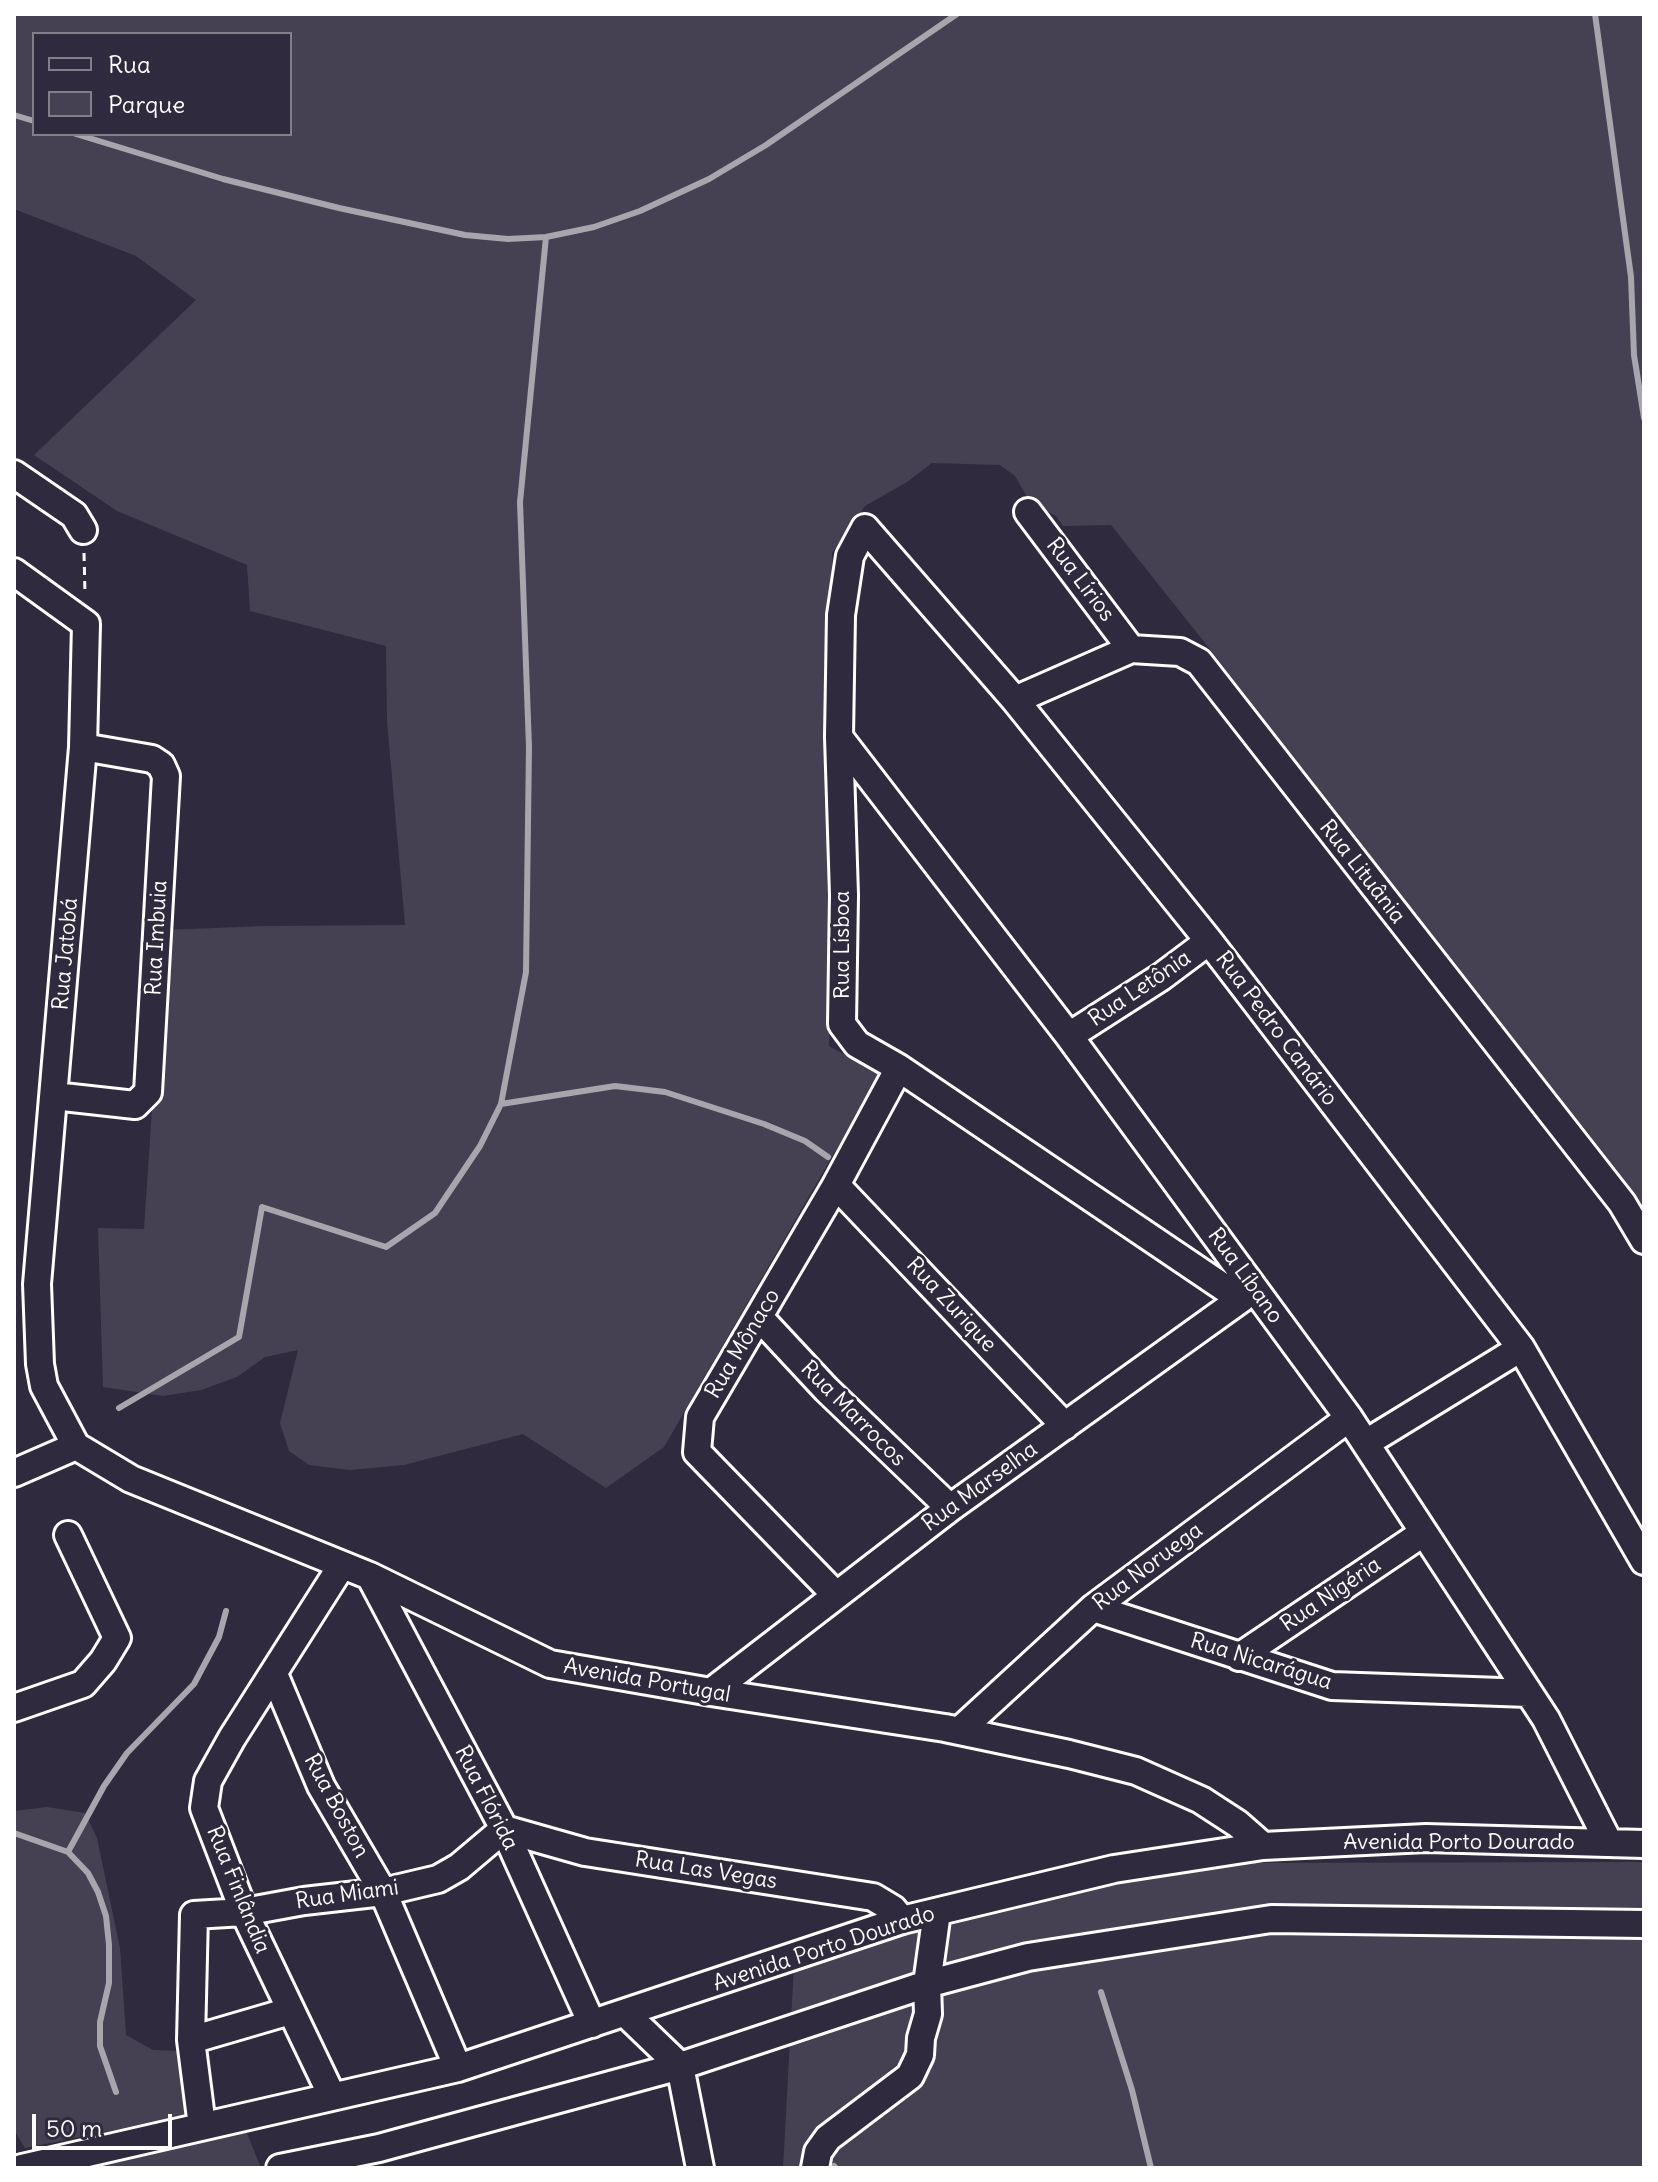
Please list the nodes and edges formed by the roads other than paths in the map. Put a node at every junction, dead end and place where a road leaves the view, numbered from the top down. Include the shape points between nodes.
1 (14, 474) edge
2 (1028, 512) dead end
3 (865, 528) joint
4 (83, 530) road end
5 (14, 572) edge
6 (1131, 649) junction
7 (1015, 700) junction
8 (839, 737) junction
9 (83, 747) junction
10 (1209, 941) junction
11 (1069, 1036) junction
12 (899, 1068) junction
13 (54, 1096) junction
14 (836, 1185) junction
15 (1644, 1240) edge
16 (26, 1283) edge
17 (1247, 1293) junction
18 (759, 1317) junction
19 (1521, 1348) junction
20 (1349, 1418) junction
21 (1065, 1426) junction
22 (1366, 1443) junction
23 (76, 1446) junction
24 (14, 1473) edge
25 (950, 1508) junction
26 (1423, 1533) junction
27 (68, 1535) dead end
28 (1644, 1561) edge
29 (342, 1565) junction
30 (370, 1576) junction
31 (835, 1594) junction
32 (1093, 1608) junction
33 (1239, 1657) junction
34 (274, 1674) junction
35 (711, 1692) junction
36 (1529, 1693) junction
37 (14, 1708) edge
38 (959, 1731) junction
39 (504, 1829) junction
40 (1609, 1843) junction
41 (1644, 1844) edge
42 (1263, 1846) junction
43 (383, 1892) junction
44 (244, 1912) junction
45 (937, 1912) junction
46 (902, 1920) junction
47 (1644, 1924) edge
48 (927, 1984) junction
49 (290, 2011) junction
50 (626, 2014) junction
51 (592, 2024) junction
52 (191, 2040) junction
53 (680, 2066) junction
54 (458, 2068) junction
55 (332, 2096) junction
56 (202, 2126) junction
57 (22, 2168) edge
58 (280, 2168) edge
59 (700, 2168) edge
60 (815, 2168) edge

1 - 4 street via 74,515
2 - 6 street, Rua Lírios
3 - 7 street, Rua Pedro Canário
3 - 8 street, Rua Lísboa via 850,556 841,615
5 - 9 street, Rua Jatobá via 86,624
6 - 7 street, Rua Lituânia
6 - 15 street, Rua Lituânia via 1180,652 1199,662 1622,1203
7 - 10 street, Rua Pedro Canário
8 - 11 street, Rua Líbano
8 - 12 street, Rua Lísboa via 842,1024 857,1044
9 - 13 street, Rua Jatobá
9 - 13 street, Rua Imbuia via 152,759 166,776 148,1092 135,1105
10 - 11 street, Rua Letônia
10 - 19 street, Rua Pedro Canário
11 - 17 street, Rua Líbano
12 - 14 street, Rua Mônaco
12 - 17 street, Rua Lísboa
13 - 16 street, Rua Jatobá
14 - 18 street, Rua Mônaco
14 - 21 street, Rua Zurique
16 - 23 street via 44,1386
17 - 20 street, Rua Líbano
17 - 21 street, Rua Marselha
18 - 25 street, Rua Marrocos
18 - 31 street, Rua Mônaco via 700,1417 697,1452
19 - 22 street
19 - 28 street, Rua Pedro Canário
20 - 22 street, Rua Líbano
20 - 32 street, Rua Noruega
21 - 25 street, Rua Marselha
22 - 26 street, Rua Líbano
23 - 24 street
23 - 29 street, Avenida Portugal via 131,1479
25 - 31 street, Rua Marselha
26 - 33 street, Rua Nigéria
26 - 36 street, Rua Líbano
27 - 37 street via 117,1638 83,1684
29 - 30 street, Avenida Portugal
29 - 34 street, Rua Finlândia
30 - 35 street, Avenida Portugal via 550,1664
30 - 39 street, Rua Flórida
31 - 35 street, Rua Marselha
32 - 33 street, Rua Nicarágua
32 - 38 street, Rua Noruega
33 - 36 street, Rua Nicarágua via 1332,1686
34 - 43 street, Rua Boston via 321,1786
34 - 44 street, Rua Finlândia via 208,1781 204,1808
35 - 38 street, Avenida Portugal
36 - 40 street, Rua Líbano
38 - 42 street, Avenida Portugal via 1136,1771 1201,1800
39 - 43 street, Rua Miami via 438,1879
39 - 46 street, Rua Las Vegas via 585,1852 873,1897
39 - 51 street, Rua Flórida
40 - 41 street, Avenida Porto Dourado
40 - 42 street, Avenida Porto Dourado via 1426,1838
42 - 45 street, Avenida Porto Dourado via 1114,1869
43 - 44 street, Rua Miami
43 - 54 street, Rua Boston
44 - 49 street, Rua Finlândia
44 - 52 street, Rua Miami via 194,1915
45 - 46 street, Avenida Porto Dourado
45 - 48 street
46 - 50 street, Avenida Porto Dourado
47 - 48 street via 1271,1919 1028,1957
48 - 53 street
48 - 60 street via 928,2014 910,2076 828,2138
49 - 52 street
49 - 55 street, Rua Finlândia
50 - 51 street, Avenida Porto Dourado
50 - 53 street
51 - 54 street, Avenida Porto Dourado
52 - 56 street, Rua Miami
53 - 58 street via 379,2148
53 - 59 street
54 - 55 street, Avenida Porto Dourado
55 - 56 street, Avenida Porto Dourado
56 - 57 street, Avenida Porto Dourado

